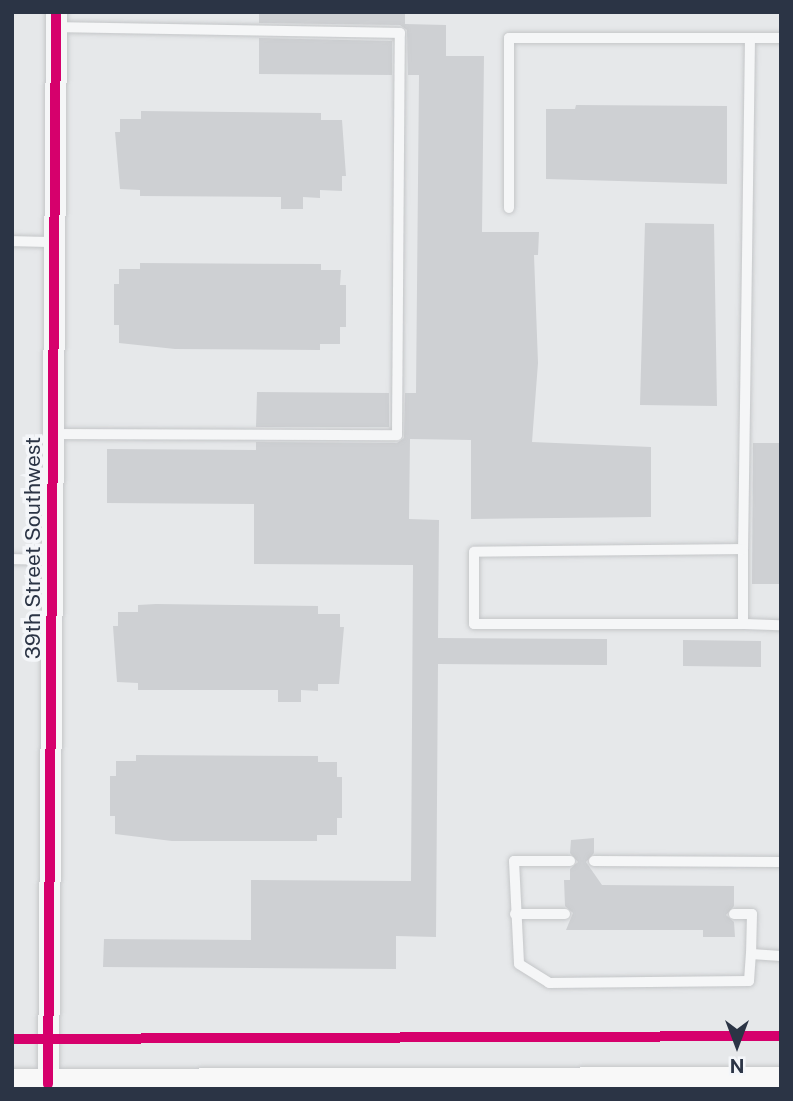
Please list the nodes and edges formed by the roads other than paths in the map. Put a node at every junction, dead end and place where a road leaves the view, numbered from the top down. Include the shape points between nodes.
1 (56, 19) edge
2 (750, 38) junction
3 (781, 38) edge
4 (509, 208) dead end
5 (12, 241) edge
6 (54, 242) junction
7 (53, 434) junction
8 (743, 549) junction
9 (12, 559) edge
10 (52, 560) junction
11 (743, 624) junction
12 (781, 625) edge
13 (570, 861) dead end
14 (594, 861) dead end
15 (781, 862) edge
16 (515, 914) junction
17 (565, 914) dead end
18 (734, 914) dead end
19 (751, 954) junction
20 (781, 956) edge
21 (781, 1082) edge
22 (12, 1084) edge
23 (623, 1085) edge
24 (48, 1086) edge

1 - 6 street, 39th Street Southwest
1 - 7 lane via 400,33 398,422 397,435
2 - 3 lane
2 - 4 lane via 509,37
2 - 8 lane
5 - 6 lane
6 - 7 street, 39th Street Southwest
7 - 10 street, 39th Street Southwest
8 - 11 lane
8 - 11 lane via 474,552 474,624
9 - 10 lane
10 - 24 street, 39th Street Southwest
11 - 12 lane
13 - 16 lane via 514,861
14 - 15 lane
16 - 17 lane
16 - 19 lane via 519,964 549,983 749,981
18 - 19 lane via 752,914
19 - 20 lane
21 - 23 street
22 - 24 street
23 - 24 street

